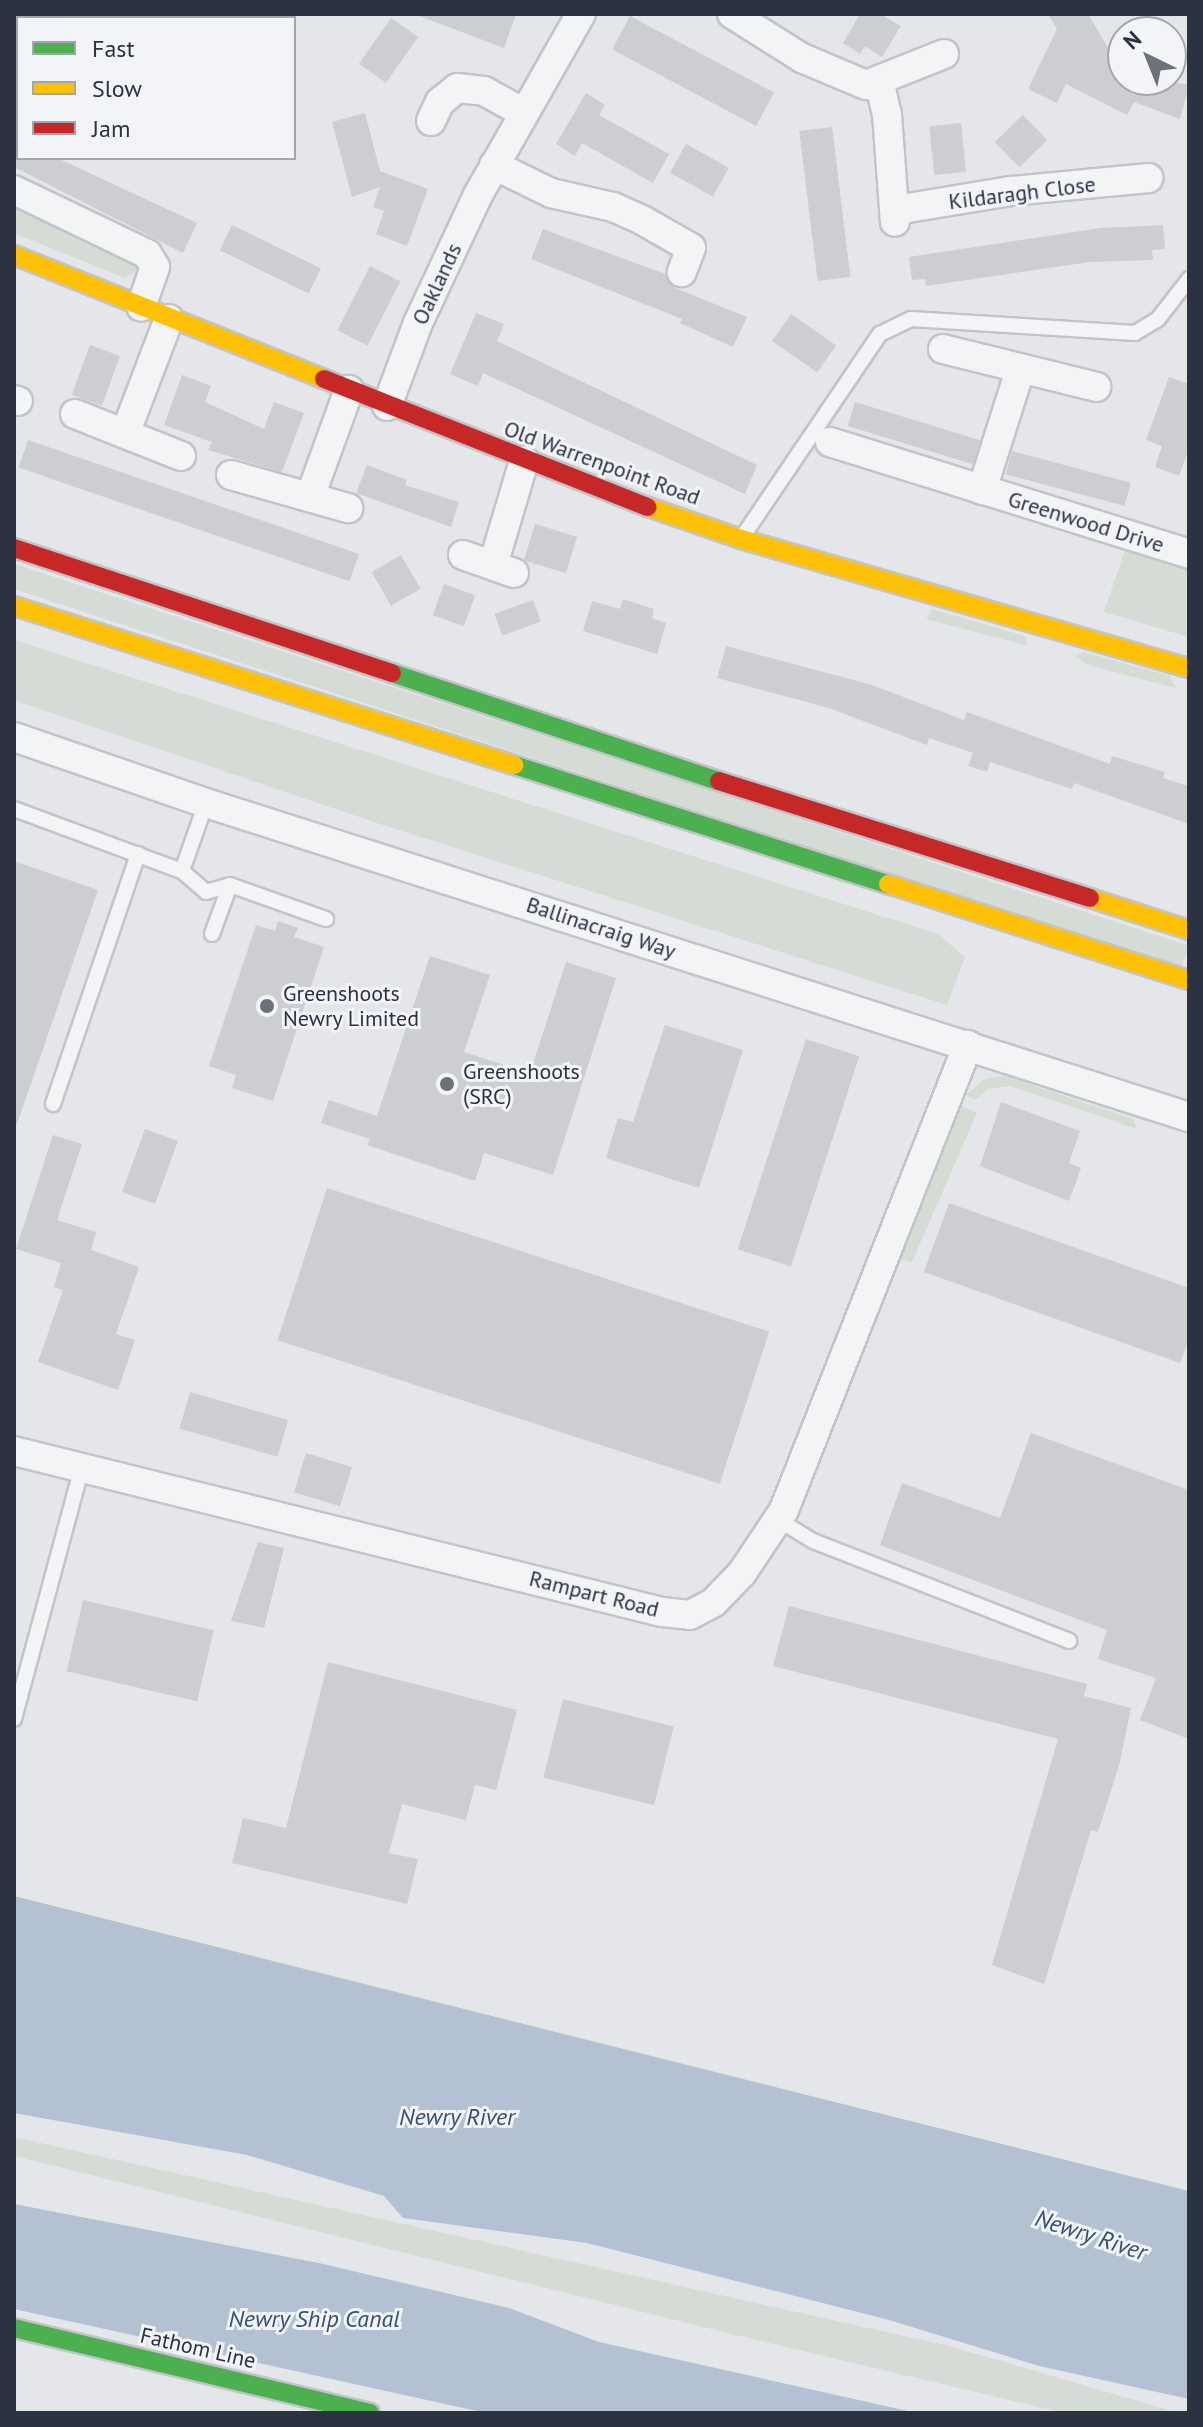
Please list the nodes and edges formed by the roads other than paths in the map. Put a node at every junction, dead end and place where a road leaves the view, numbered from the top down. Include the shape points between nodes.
1 (581, 14) edge
2 (732, 14) edge
3 (944, 54) dead end
4 (870, 85) junction
5 (522, 112) junction
6 (431, 121) dead end
7 (494, 165) junction
8 (1148, 178) dead end
9 (14, 190) edge
10 (14, 255) edge
11 (682, 272) dead end
12 (1189, 279) edge
13 (141, 307) junction
14 (169, 319) junction
15 (943, 349) dead end
16 (1020, 370) junction
17 (1096, 387) dead end
18 (349, 390) junction
19 (387, 406) junction
20 (75, 414) dead end
21 (125, 434) junction
22 (830, 442) dead end
23 (181, 456) dead end
24 (524, 461) junction
25 (231, 475) dead end
26 (982, 490) junction
27 (310, 497) junction
28 (348, 508) dead end
29 (741, 539) junction
30 (14, 548) edge
31 (1189, 554) edge
32 (463, 555) dead end
33 (14, 606) edge
34 (1189, 668) edge
35 (14, 737) edge
36 (206, 803) junction
37 (14, 809) edge
38 (138, 854) junction
39 (182, 871) junction
40 (230, 885) junction
41 (326, 919) dead end
42 (1189, 930) edge
43 (212, 934) dead end
44 (1189, 980) edge
45 (968, 1045) junction
46 (53, 1104) dead end
47 (1189, 1117) edge
48 (14, 1451) edge
49 (82, 1467) junction
50 (777, 1519) junction
51 (1069, 1641) dead end
52 (14, 1719) edge
53 (14, 2328) edge
54 (370, 2413) edge

1 - 5 street, Oaklands
2 - 4 street via 802,58
3 - 4 street
4 - 8 street, Kildaragh Close via 881,89 887,114 896,216 1011,191
5 - 6 street via 484,91 457,88 440,102
5 - 7 street, Oaklands
7 - 11 street via 551,193 613,207 691,248
7 - 19 street, Oaklands via 418,323
9 - 13 street via 147,254 155,267
10 - 13 main road, Old Warrenpoint Road
12 - 29 lane via 1158,319 1135,333 911,319 880,334
13 - 14 main road, Old Warrenpoint Road
14 - 18 main road, Old Warrenpoint Road
14 - 21 street
15 - 16 street
16 - 17 street
16 - 26 street, Greenwood Drive
18 - 19 main road, Old Warrenpoint Road
18 - 27 street
19 - 24 main road, Old Warrenpoint Road
20 - 21 street
21 - 23 street
22 - 26 street, Greenwood Drive
24 - 29 main road, Old Warrenpoint Road
24 - 32 street via 503,569
25 - 27 street
26 - 31 street, Greenwood Drive
27 - 28 street
29 - 34 main road, Old Warrenpoint Road
30 - 42 main road
33 - 44 main road
35 - 36 street, Ballinacraig Way
36 - 39 lane
36 - 45 street, Ballinacraig Way
37 - 38 lane
38 - 39 lane
38 - 46 lane
39 - 40 lane via 206,892
40 - 41 lane
40 - 43 lane
45 - 47 street, Ballinacraig Way
45 - 50 street, Rampart Road
48 - 49 street, Rampart Road
49 - 50 street, Rampart Road via 690,1615 714,1602 742,1573
49 - 52 lane
50 - 51 lane via 813,1541
53 - 54 main road, Fathom Line

